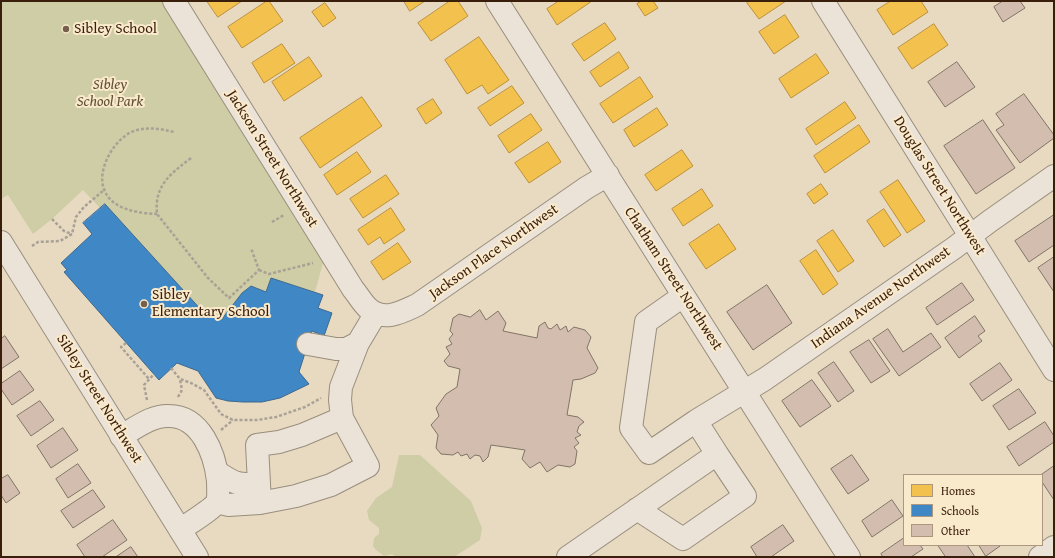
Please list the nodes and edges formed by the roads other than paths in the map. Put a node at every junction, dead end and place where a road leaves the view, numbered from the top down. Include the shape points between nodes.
1 (174, 1) edge
2 (497, 1) edge
3 (823, 1) edge
4 (608, 175) junction
5 (1054, 176) edge
6 (970, 236) junction
7 (1, 242) edge
8 (683, 296) junction
9 (376, 313) junction
10 (358, 343) junction
11 (308, 344) dead end
12 (1054, 370) edge
13 (745, 391) junction
14 (342, 418) junction
15 (696, 421) junction
16 (121, 436) junction
17 (717, 454) junction
18 (217, 472) junction
19 (260, 493) junction
20 (217, 502) junction
21 (637, 509) junction
22 (180, 530) junction
23 (1054, 547) edge
24 (197, 557) edge
25 (568, 557) edge
26 (849, 557) edge
27 (1040, 557) edge

1 - 9 street, Jackson Street Northwest via 353,289 368,309
2 - 4 street, Chatham Street Northwest
3 - 6 street, Douglas Street Northwest
4 - 8 street, Chatham Street Northwest
4 - 9 street, Jackson Place Northwest via 417,305 399,314 386,316
5 - 6 street, Indiana Avenue Northwest
6 - 12 street, Douglas Street Northwest
6 - 13 street, Indiana Avenue Northwest
7 - 16 street, Sibley Street Northwest
8 - 13 street, Chatham Street Northwest
8 - 15 street, Indiana Avenue Northwest via 646,322 631,428 648,454
9 - 10 street
10 - 11 street via 346,349
10 - 14 street via 341,386
13 - 15 street, Indiana Avenue Northwest
13 - 26 street, Chatham Street Northwest
14 - 19 street via 302,435 257,445
14 - 19 street via 368,466 330,485 296,496
15 - 17 street
16 - 18 street via 158,417 179,417 193,425 207,442
16 - 22 street, Sibley Street Northwest
17 - 21 street
17 - 21 street via 744,496 683,539
18 - 19 street
18 - 20 street
19 - 20 street via 228,505
20 - 22 street
21 - 25 street
22 - 24 street, Sibley Street Northwest
23 - 27 street

